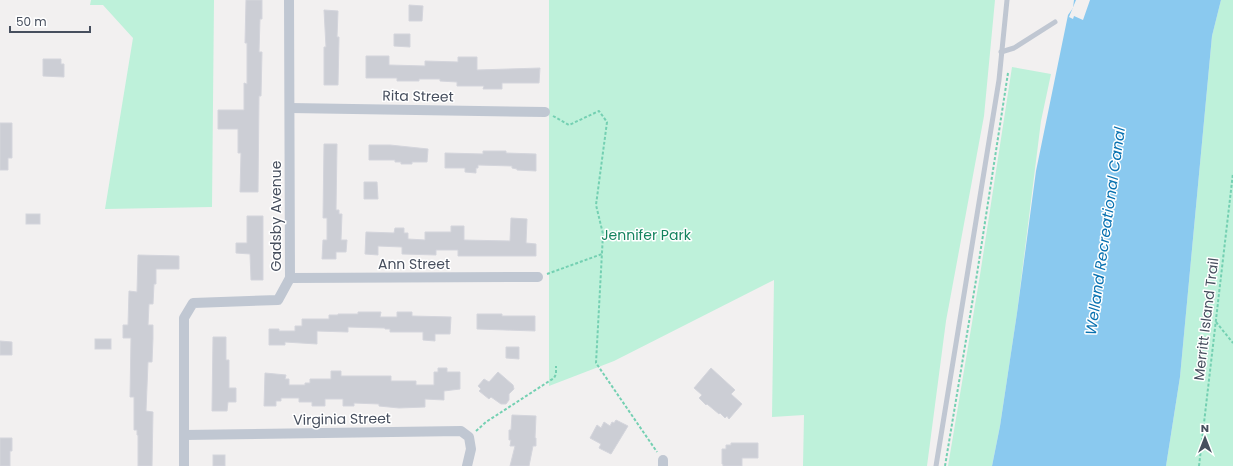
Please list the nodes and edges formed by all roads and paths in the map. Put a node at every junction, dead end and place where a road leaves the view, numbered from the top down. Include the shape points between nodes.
1 (289, 0) edge
2 (1007, 0) edge
3 (1055, 22) dead end
4 (1001, 52) junction
5 (290, 108) junction
6 (545, 112) joint
7 (1233, 173) edge
8 (602, 254) junction
9 (538, 277) joint
10 (290, 278) junction
11 (1216, 322) junction
12 (1233, 343) edge
13 (556, 366) dead end
14 (184, 435) junction
15 (469, 437) junction
16 (663, 463) edge
17 (184, 466) edge
18 (467, 466) edge
19 (936, 466) edge
20 (1199, 466) edge

1 - 5 street, Gadsby Avenue
2 - 4 lane
3 - 4 lane via 1014,48
4 - 19 lane via 999,80
5 - 6 street, Rita Street
5 - 10 street, Gadsby Avenue
6 - 8 path via 569,125 599,111 607,122 596,205 604,234
7 - 11 path, Merritt Island Trail
8 - 9 path
8 - 16 path via 596,363
9 - 10 street, Ann Street
10 - 14 street, Gadsby Avenue via 278,300 193,303 184,318
11 - 12 path
11 - 20 path, Merritt Island Trail
13 - 15 path via 554,378 486,422
14 - 15 street, Virginia Street via 461,431
14 - 17 street, Gadsby Avenue
15 - 18 street via 471,449

